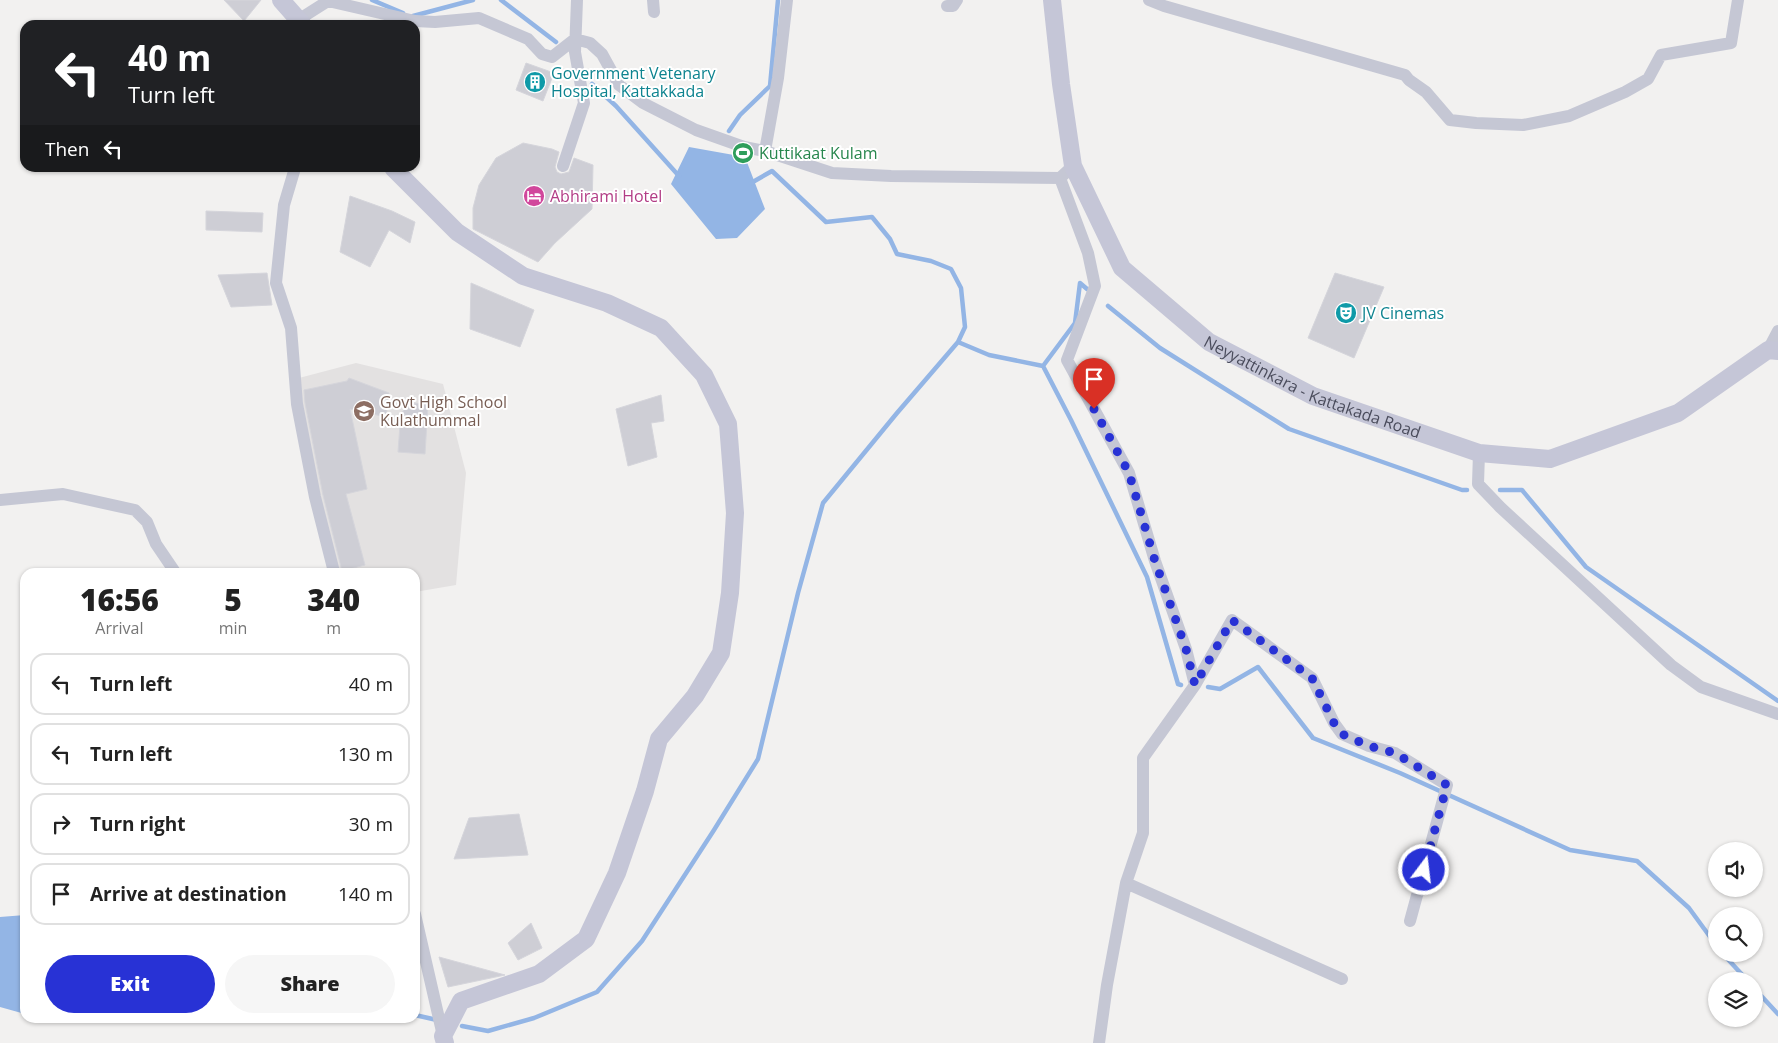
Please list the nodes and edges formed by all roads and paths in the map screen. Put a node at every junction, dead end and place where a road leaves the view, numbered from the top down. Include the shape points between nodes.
1 (281, 0) edge
2 (577, 0) edge
3 (787, 0) edge
4 (1052, 0) edge
5 (1149, 0) edge
6 (1738, 0) edge
7 (298, 20) edge
8 (303, 20) edge
9 (411, 20) edge
10 (420, 21) edge
11 (576, 39) junction
12 (765, 151) junction
13 (563, 166) dead end
14 (1073, 166) junction
15 (294, 172) edge
16 (397, 172) edge
17 (1060, 178) junction
18 (1778, 331) edge
19 (1773, 350) edge
20 (1479, 453) junction
21 (0, 500) edge
22 (172, 568) edge
23 (333, 568) edge
24 (1195, 685) junction
25 (1778, 714) edge
26 (1126, 883) junction
27 (1410, 921) dead end
28 (420, 936) edge
29 (1342, 979) dead end
30 (444, 1039) edge
31 (1099, 1043) edge

1 - 7 main road
2 - 11 street
3 - 12 street
4 - 14 main road, Neyyattinkara - Kattakada Road
5 - 6 street via 1405,75 1426,92 1450,120 1523,124 1568,116 1625,92 1648,79 1662,55 1731,43
8 - 9 street via 328,1
10 - 11 street via 479,18 528,39 542,54 552,57
11 - 12 street via 590,43 602,54 619,85 643,103 696,130
11 - 13 street via 575,52 584,103
12 - 17 street via 832,173
14 - 17 street
14 - 20 main road, Neyyattinkara - Kattakada Road via 1122,268 1209,342 1313,396
15 - 23 street via 284,205 276,283 291,328 298,404 315,497
16 - 30 main road via 457,232 523,276 607,304 661,328 704,375 728,424 735,513 730,593 721,653 695,696 659,738 617,873 586,939 540,974 461,1001
17 - 24 street via 1088,253 1095,286 1067,360 1129,473
18 - 19 street
19 - 20 main road, Neyyattinkara - Kattakada Road via 1678,413 1569,453 1550,459
20 - 25 street via 1478,484 1671,665 1701,687
21 - 22 street via 63,494 135,510 147,522 156,544
24 - 26 street via 1143,758 1143,833
24 - 27 street via 1232,620 1312,678 1342,734 1395,753 1447,785
26 - 29 street
26 - 31 street
28 - 30 street

